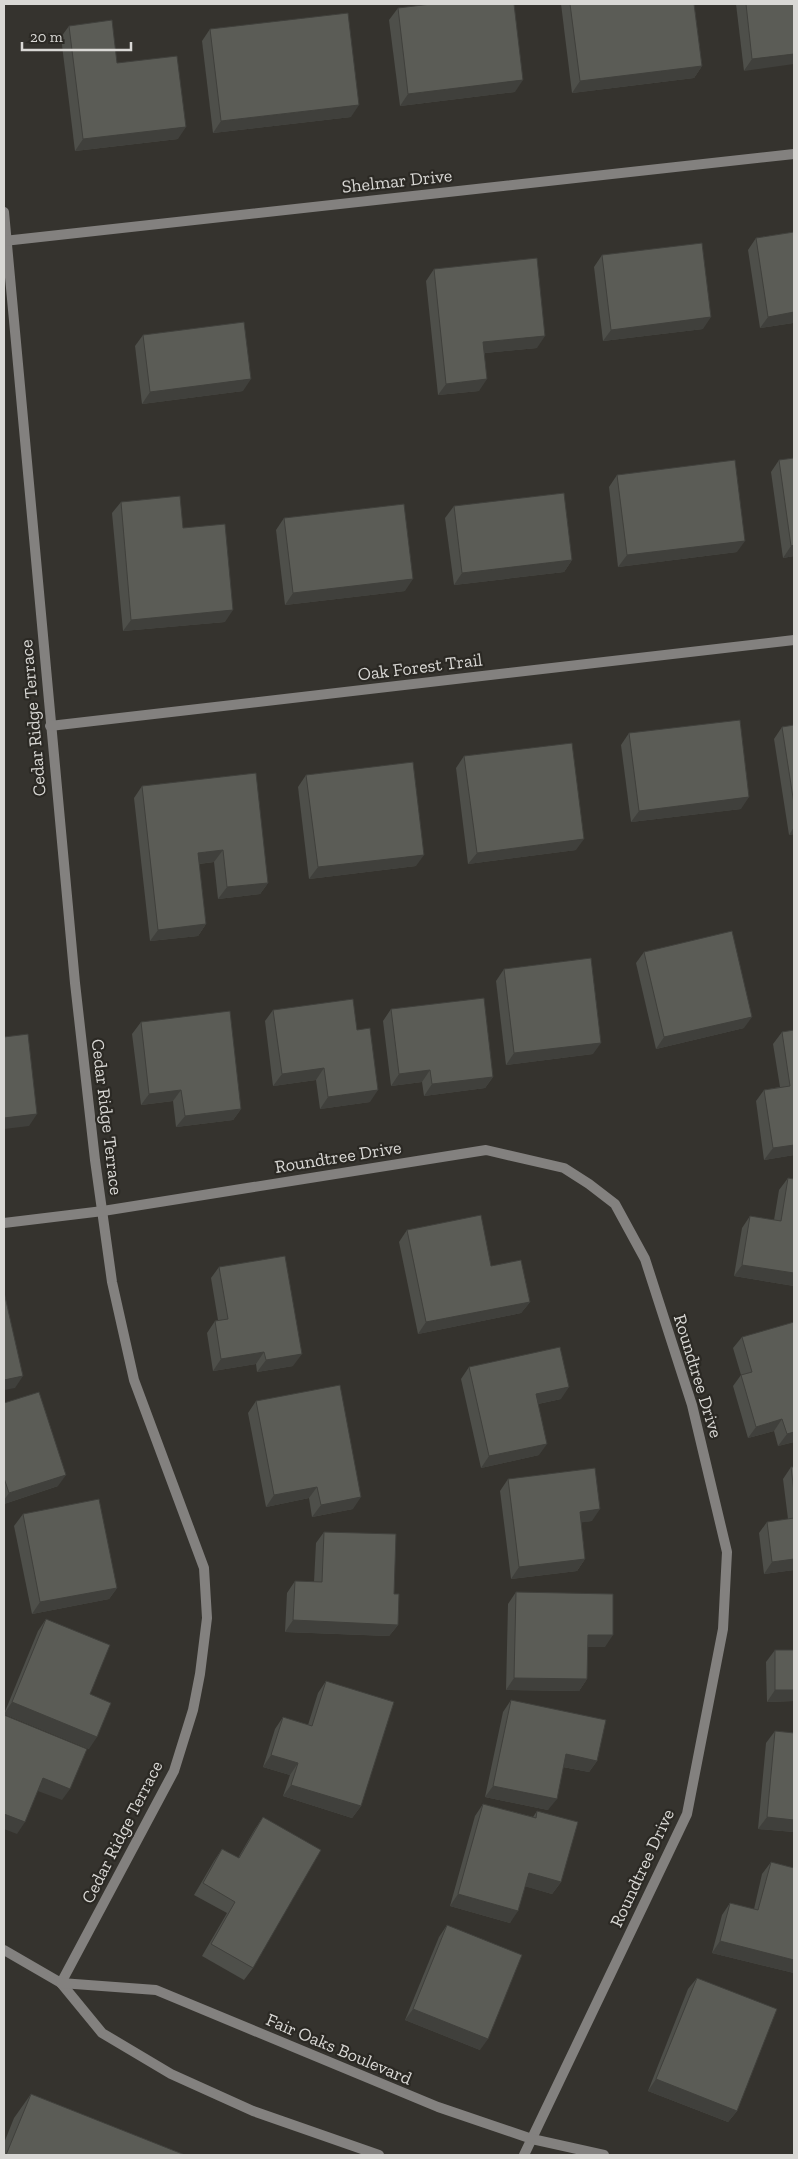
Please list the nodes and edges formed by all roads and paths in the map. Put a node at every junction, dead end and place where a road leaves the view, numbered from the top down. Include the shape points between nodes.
1 (794, 154) edge
2 (4, 212) edge
3 (5, 241) edge
4 (794, 640) edge
5 (50, 726) junction
6 (103, 1211) junction
7 (4, 1223) edge
8 (4, 1950) edge
9 (61, 1983) junction
10 (532, 2139) junction
11 (379, 2155) edge
12 (524, 2155) edge
13 (604, 2155) edge

1 - 3 street, Shelmar Drive
2 - 3 street, Cedar Ridge Terrace
3 - 5 street, Cedar Ridge Terrace
4 - 5 street, Oak Forest Trail
5 - 6 street, Cedar Ridge Terrace via 75,983
6 - 7 street, Roundtree Drive
6 - 9 street, Cedar Ridge Terrace via 112,1282 134,1380 204,1568 207,1618 193,1710 174,1771
6 - 10 street, Roundtree Drive via 486,1150 564,1168 589,1184 615,1204 645,1259 692,1405 727,1552 723,1630 686,1814
8 - 9 street, Fair Oaks Boulevard
9 - 10 street, Fair Oaks Boulevard via 156,1990 438,2107
9 - 11 street, Fair Oaks Boulevard via 102,2033 171,2074 253,2111
10 - 12 street, Roundtree Drive
10 - 13 street, Fair Oaks Boulevard

